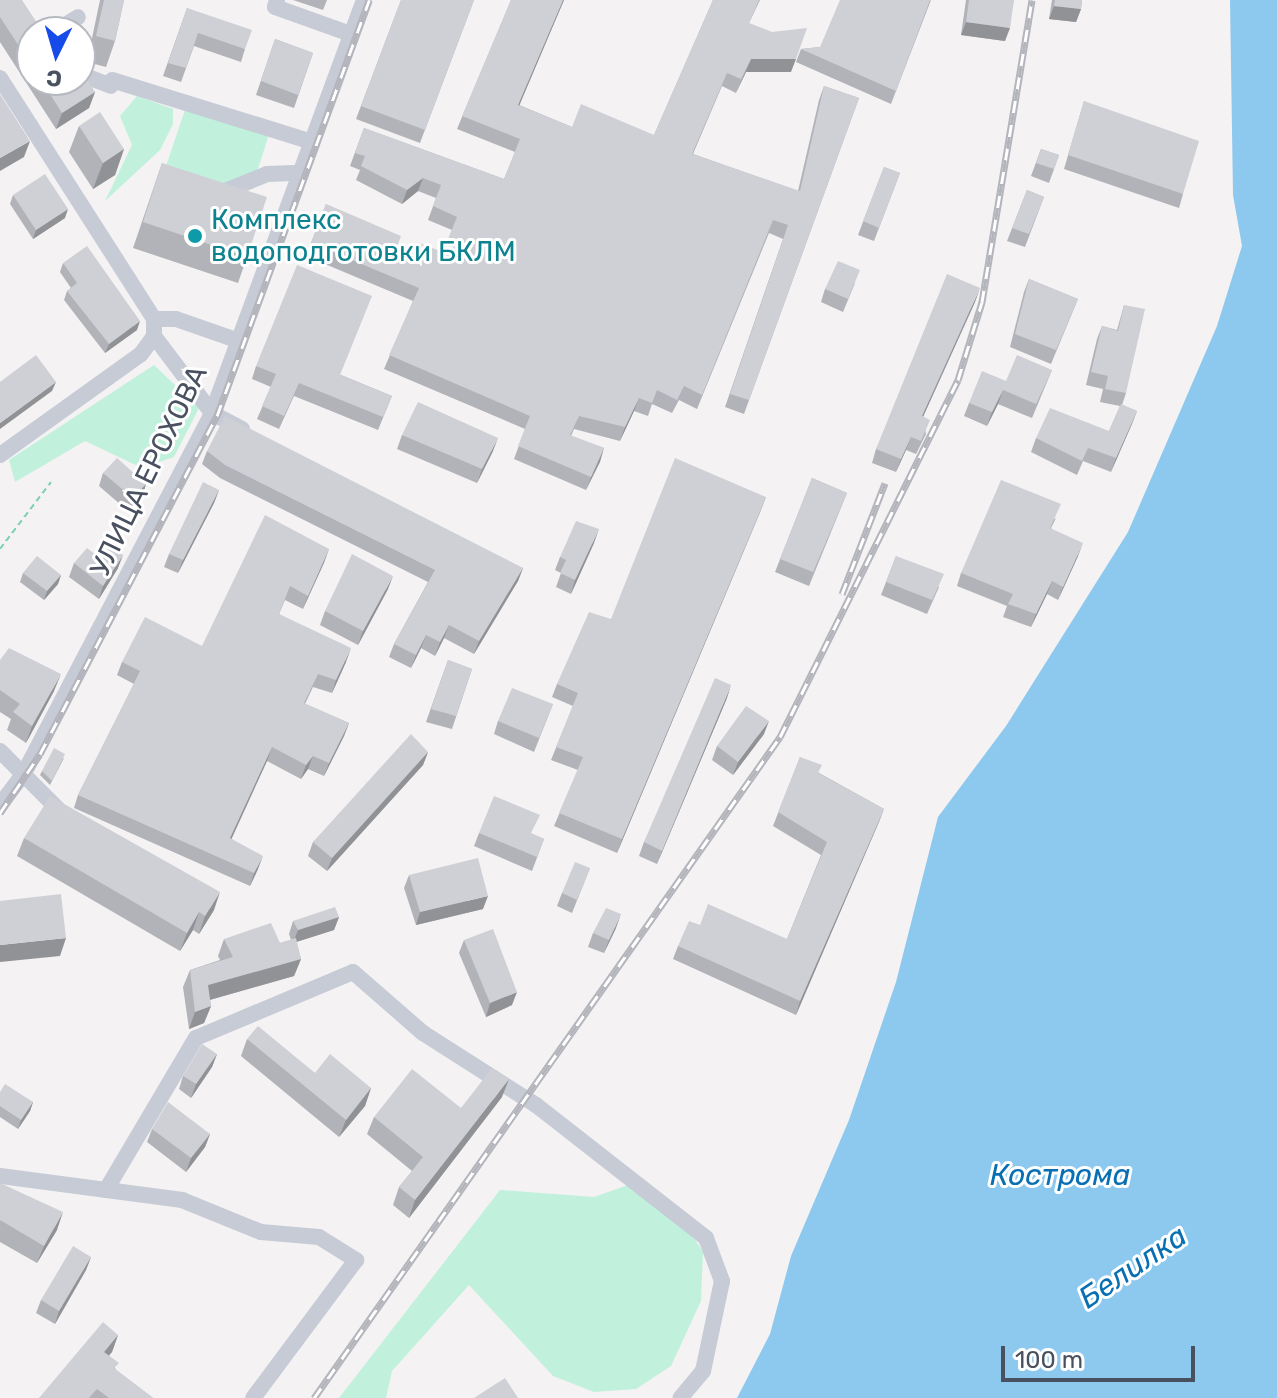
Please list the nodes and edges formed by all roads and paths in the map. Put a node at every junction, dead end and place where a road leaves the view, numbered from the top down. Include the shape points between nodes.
1 (277, 0) edge
2 (364, 0) edge
3 (351, 34) junction
4 (0, 78) edge
5 (96, 78) edge
6 (312, 142) junction
7 (301, 173) junction
8 (197, 193) edge
9 (154, 328) junction
10 (239, 341) junction
11 (212, 413) junction
12 (263, 439) edge
13 (0, 455) edge
14 (51, 482) dead end
15 (0, 549) edge
16 (0, 751) edge
17 (23, 775) junction
18 (0, 805) edge
19 (68, 818) edge
20 (0, 1176) edge
21 (106, 1190) junction
22 (253, 1398) edge
23 (680, 1398) edge

1 - 3 street via 275,7
2 - 3 street, УЛИЦА ЕРОХОВА
3 - 6 street, УЛИЦА ЕРОХОВА
4 - 9 street
5 - 6 street
6 - 7 street, УЛИЦА ЕРОХОВА
7 - 8 street via 267,174 210,197
7 - 10 street, УЛИЦА ЕРОХОВА
9 - 10 street via 176,319
9 - 11 street
9 - 13 street via 141,354
10 - 11 street, УЛИЦА ЕРОХОВА
11 - 12 street
11 - 17 street, УЛИЦА ЕРОХОВА
14 - 15 path
16 - 17 street
17 - 18 street, УЛИЦА ЕРОХОВА
17 - 19 street
20 - 21 street
21 - 22 street via 182,1200 261,1232 319,1237 356,1260
21 - 23 street via 196,1038 353,972 423,1033 536,1105 706,1238 722,1281 703,1371

